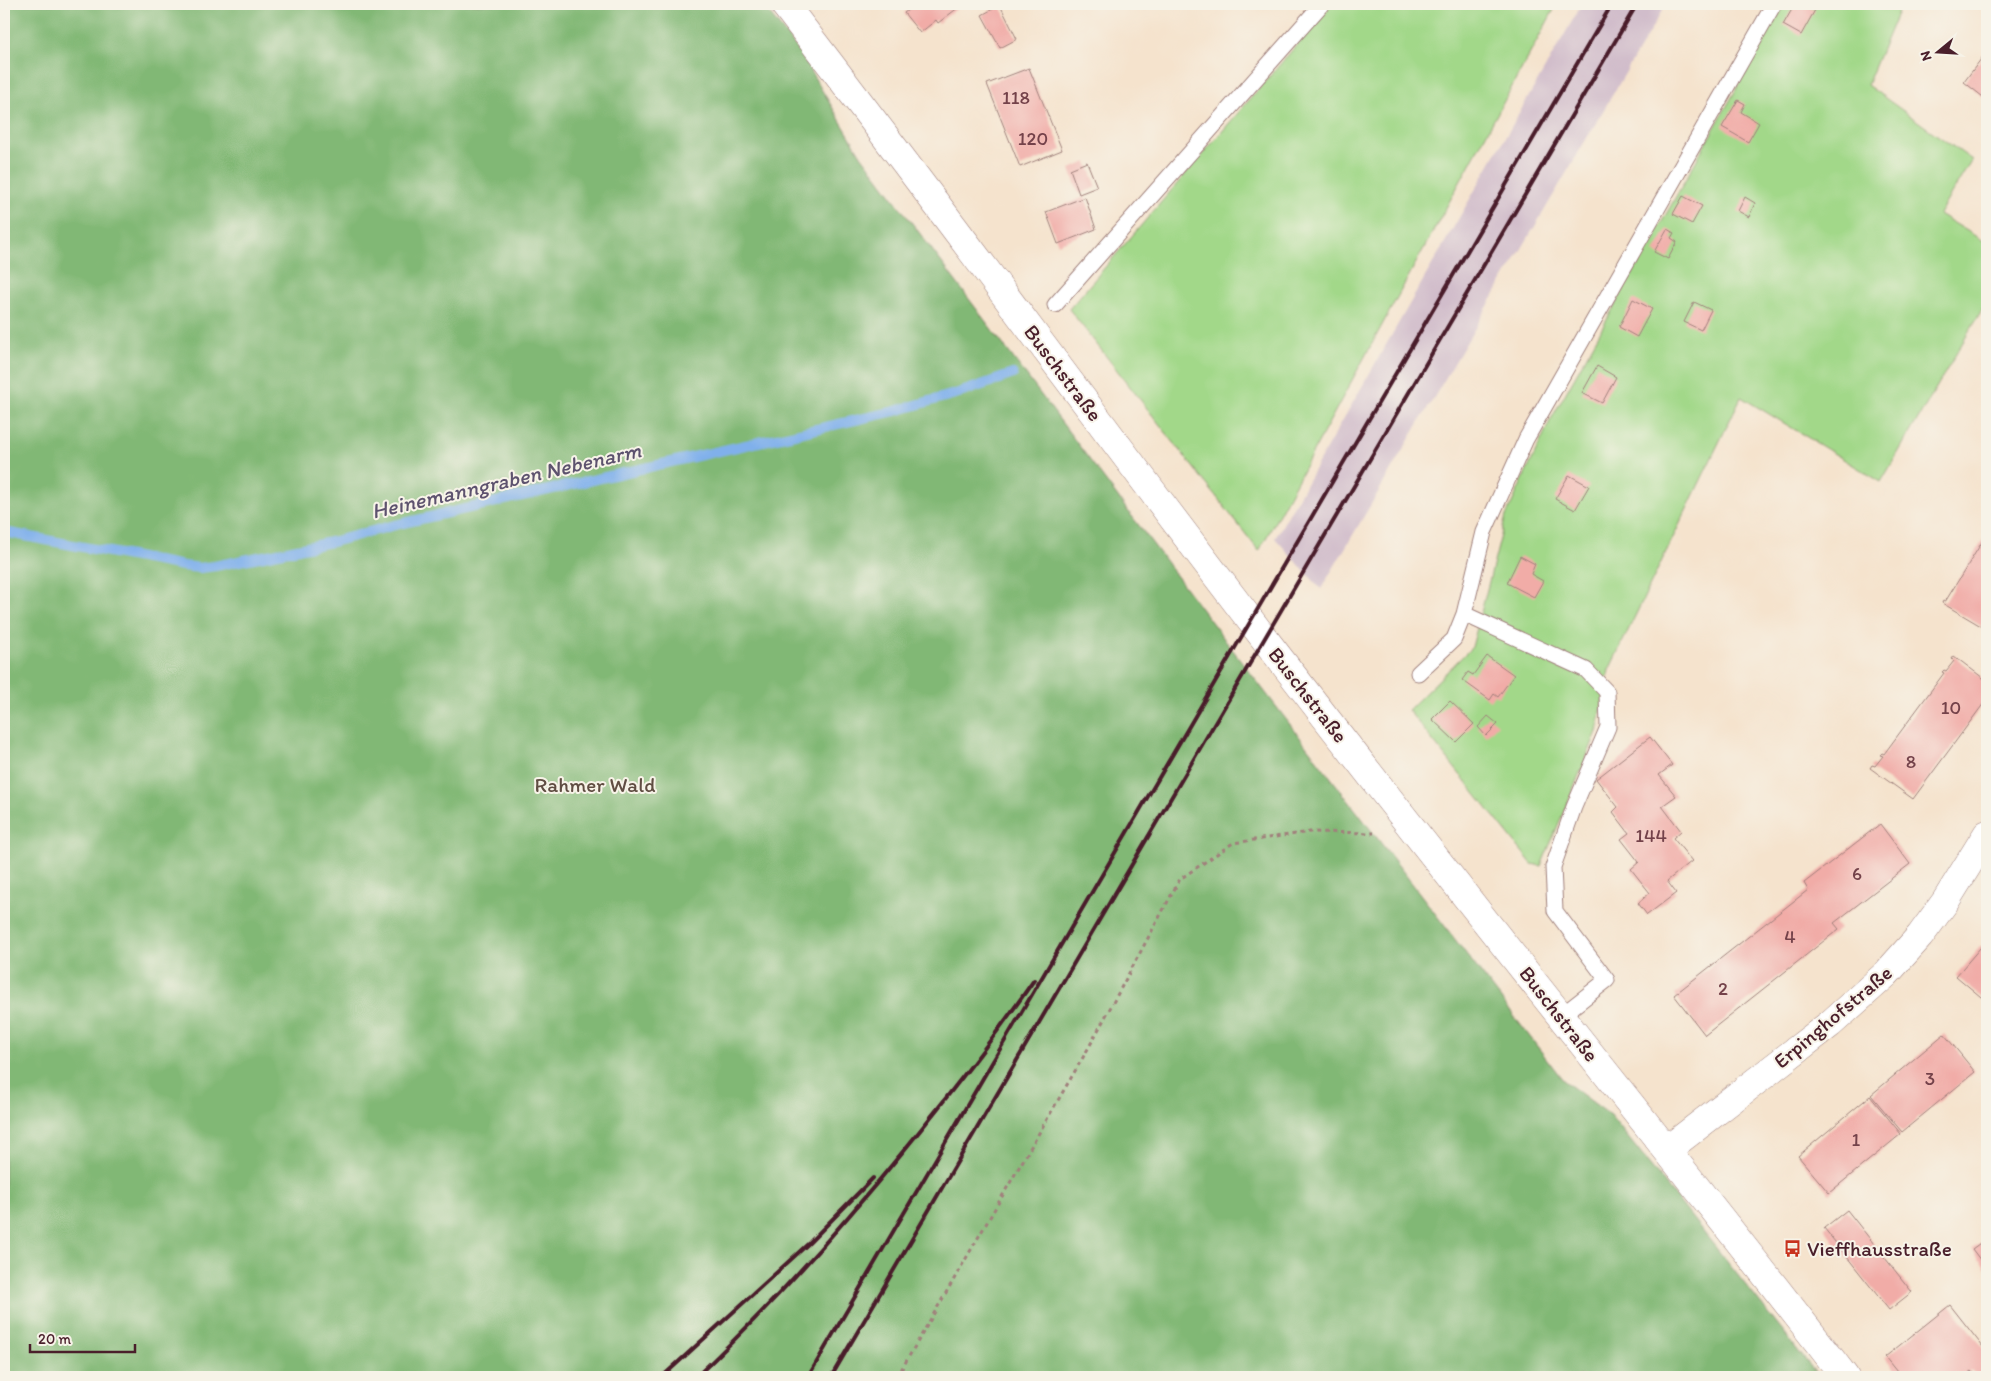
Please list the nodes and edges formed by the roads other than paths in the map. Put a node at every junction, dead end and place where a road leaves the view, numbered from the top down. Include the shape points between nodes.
1 (784, 4) edge
2 (1322, 4) edge
3 (1774, 4) edge
4 (1054, 305) dead end
5 (1464, 614) junction
6 (1418, 673) dead end
7 (1987, 834) edge
8 (1561, 1016) junction
9 (1668, 1149) junction
10 (1845, 1377) edge

1 - 8 street, Buschstraße via 1237,603
2 - 4 lane
3 - 5 lane via 1526,439 1484,532
5 - 6 lane via 1454,639
5 - 8 lane via 1586,670 1607,692 1608,727 1553,867 1555,911 1607,980
7 - 9 street, Erpinghofstraße via 1945,902 1886,974 1830,1024
8 - 9 street, Buschstraße
9 - 10 street, Buschstraße

